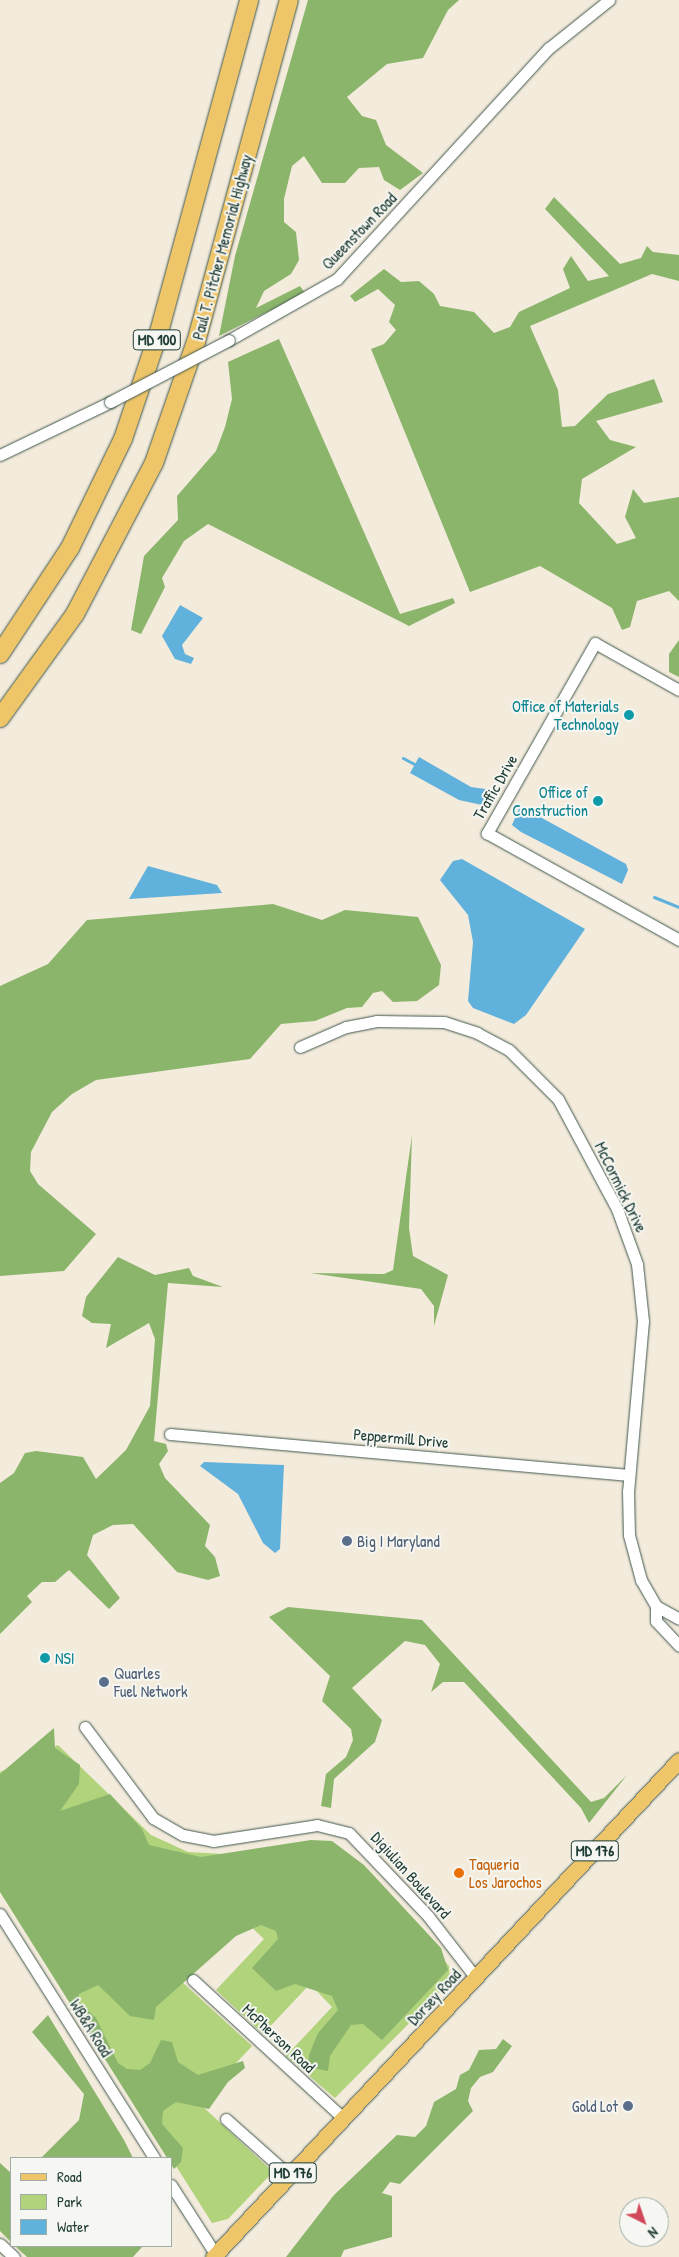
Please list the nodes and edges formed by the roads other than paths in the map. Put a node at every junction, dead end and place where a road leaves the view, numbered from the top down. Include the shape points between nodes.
1 (249, 0) edge
2 (609, 0) edge
3 (288, 3) edge
4 (0, 455) edge
5 (0, 654) edge
6 (679, 690) edge
7 (0, 718) edge
8 (679, 940) edge
9 (300, 1047) dead end
10 (170, 1434) dead end
11 (629, 1475) junction
12 (656, 1606) junction
13 (679, 1620) edge
14 (679, 1646) edge
15 (85, 1727) dead end
16 (679, 1760) edge
17 (0, 1914) edge
18 (476, 1978) junction
19 (193, 1980) dead end
20 (226, 2119) dead end
21 (344, 2119) junction
22 (153, 2157) edge
23 (290, 2176) junction
24 (172, 2187) edge
25 (0, 2244) edge
26 (214, 2256) edge
27 (14, 2257) edge

1 - 5 highway, MD 100 via 159,332 123,439 70,548
2 - 4 street, Queenstown Road, bridge via 549,48 337,279 229,340
3 - 7 highway, Paul T. Pitcher Memorial Highway / MD 100 via 196,342 154,463 75,614
6 - 8 street, Traffic Drive via 595,643 486,833
9 - 11 street, McCormick Drive via 376,1020 444,1022 504,1047 551,1090 618,1209 640,1283 643,1337
10 - 11 street, Peppermill Drive
11 - 12 street, McCormick Drive via 631,1547 641,1580
12 - 13 street, McCormick Drive
12 - 14 street, McCormick Drive via 656,1621
15 - 18 street, Digiulian Boulevard via 153,1818 183,1835 213,1841 315,1825 349,1833 422,1909
16 - 18 main road, Dorsey Road / MD 176
17 - 22 street, WB&A Road
18 - 21 main road, Dorsey Road / MD 176
19 - 21 street, McPherson Road
20 - 23 street
21 - 23 main road, Dorsey Road / MD 176
23 - 26 main road, Dorsey Road / MD 176
24 - 26 street
25 - 27 street

